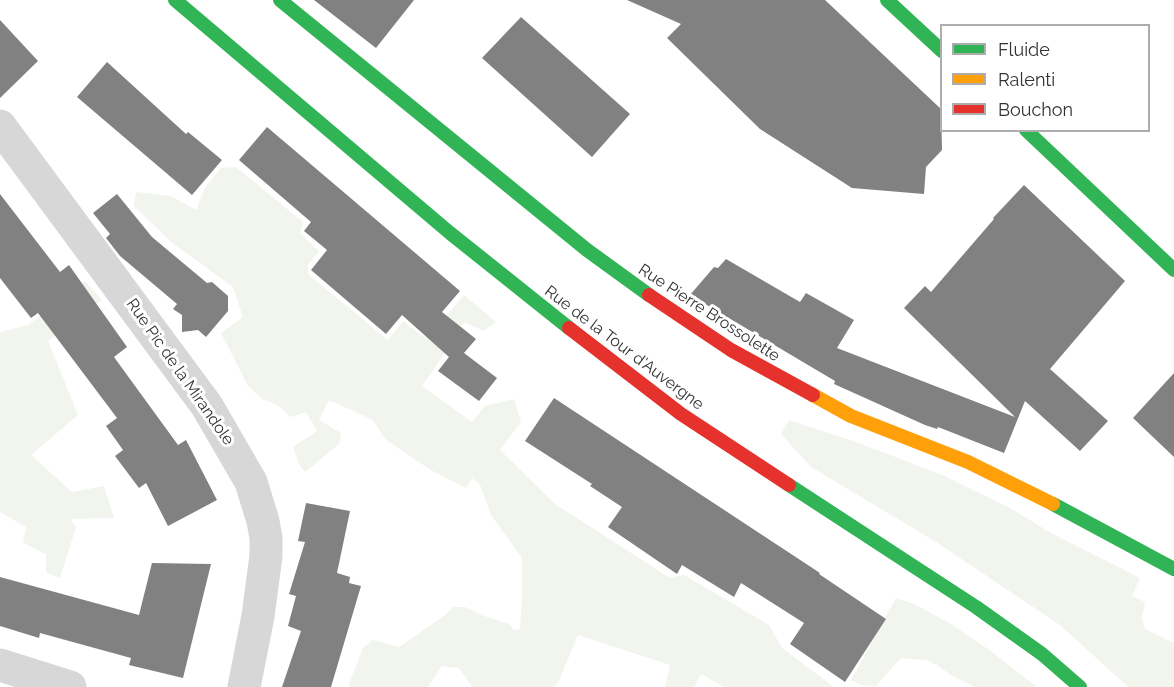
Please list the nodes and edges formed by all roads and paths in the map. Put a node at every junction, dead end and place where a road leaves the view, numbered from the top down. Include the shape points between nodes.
1 (175, 0) edge
2 (280, 0) edge
3 (887, 0) edge
4 (940, 49) edge
5 (0, 126) edge
6 (1028, 132) edge
7 (1174, 270) edge
8 (1174, 569) edge
9 (0, 665) edge
10 (70, 687) edge
11 (244, 687) edge
12 (1080, 687) edge

1 - 12 street, Rue de la Tour d'Auvergne via 450,233 617,366 681,414 976,607
2 - 8 street, Rue Pierre Brossolette via 579,243 694,327 851,416 968,462
3 - 4 street
5 - 11 street, Rue Pic de la Mirandole via 207,406 251,482 266,538 263,584
6 - 7 street
9 - 10 street

